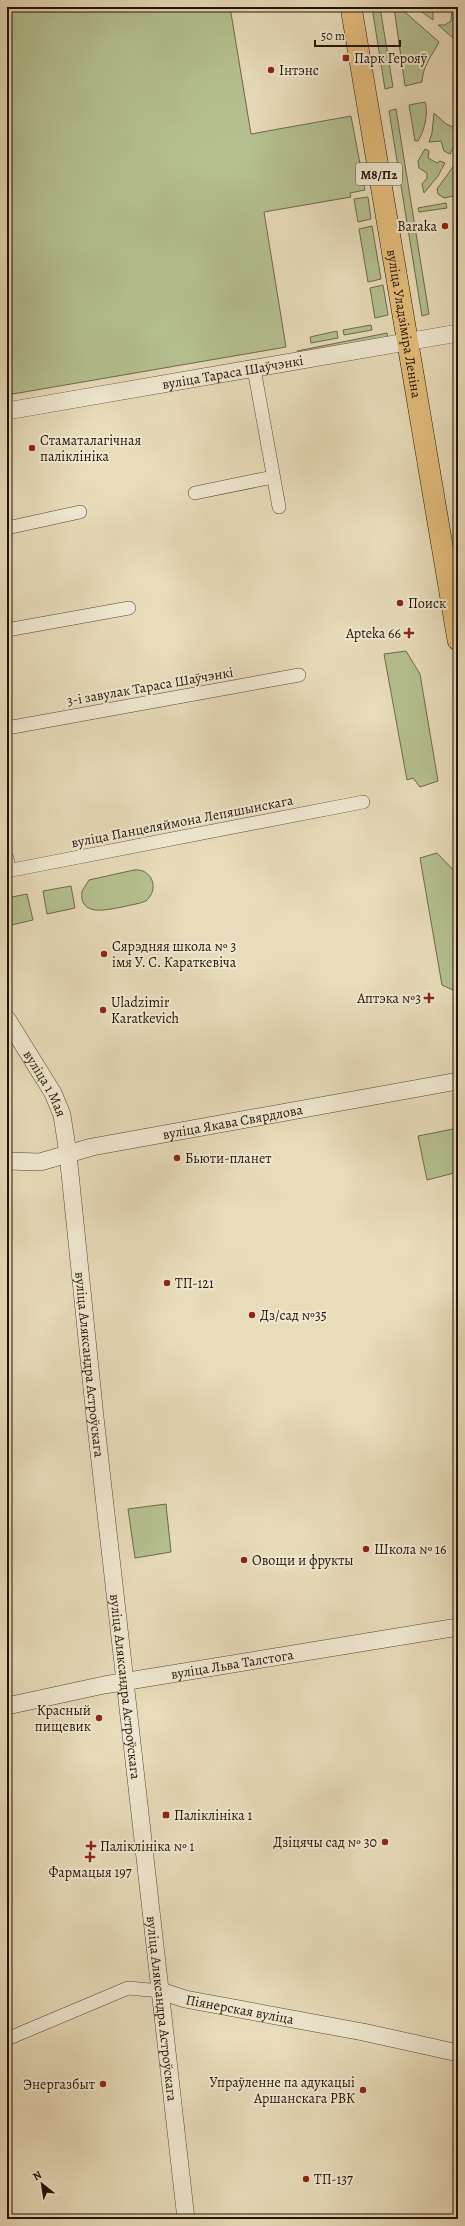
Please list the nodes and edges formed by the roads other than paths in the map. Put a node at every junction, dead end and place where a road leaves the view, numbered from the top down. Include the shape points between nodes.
1 (351, 7) edge
2 (364, 7) edge
3 (458, 333) edge
4 (414, 340) junction
5 (254, 369) junction
6 (7, 410) edge
7 (273, 477) junction
8 (195, 494) dead end
9 (279, 507) dead end
10 (80, 512) dead end
11 (7, 528) edge
12 (458, 554) edge
13 (453, 577) edge
14 (129, 608) dead end
15 (7, 630) edge
16 (458, 640) edge
17 (300, 675) dead end
18 (7, 728) edge
19 (363, 802) dead end
20 (8, 866) edge
21 (7, 1019) edge
22 (458, 1081) edge
23 (68, 1154) junction
24 (7, 1161) edge
25 (458, 1627) edge
26 (126, 1682) junction
27 (7, 1706) edge
28 (161, 1991) junction
29 (7, 2039) edge
30 (458, 2053) edge
31 (186, 2219) edge

1 - 4 main road, вуліца Уладзіміра Леніна / М8/П2
2 - 4 main road, вуліца Уладзіміра Леніна / М8/П2
3 - 4 street, вуліца Тараса Шаўчэнкі
4 - 5 street, вуліца Тараса Шаўчэнкі
4 - 12 main road, вуліца Уладзіміра Леніна / М8/П2
4 - 13 main road, вуліца Уладзіміра Леніна / М8/П2
5 - 6 street, вуліца Тараса Шаўчэнкі
5 - 7 street
7 - 8 street
7 - 9 street
10 - 11 street
13 - 16 main road, вуліца Уладзіміра Леніна / М8/П2
14 - 15 street
17 - 18 street, 3-і завулак Тараса Шаўчэнкі
19 - 20 street, вуліца Панцеляймона Лепяшынскага
21 - 23 street, вуліца 1 Мая via 53,1093 62,1115
22 - 23 street, вуліца Якава Свярдлова via 92,1147
23 - 24 street, вуліца Якава Свярдлова via 40,1162
23 - 26 street, вуліца Аляксандра Астроўскага via 93,1401
25 - 26 street, вуліца Льва Талстога
26 - 27 street, вуліца Льва Талстога
26 - 28 street, вуліца Аляксандра Астроўскага
28 - 29 street, Піянерская вуліца via 128,1988
28 - 30 street, Піянерская вуліца via 185,1999 363,2032
28 - 31 street, вуліца Аляксандра Астроўскага

